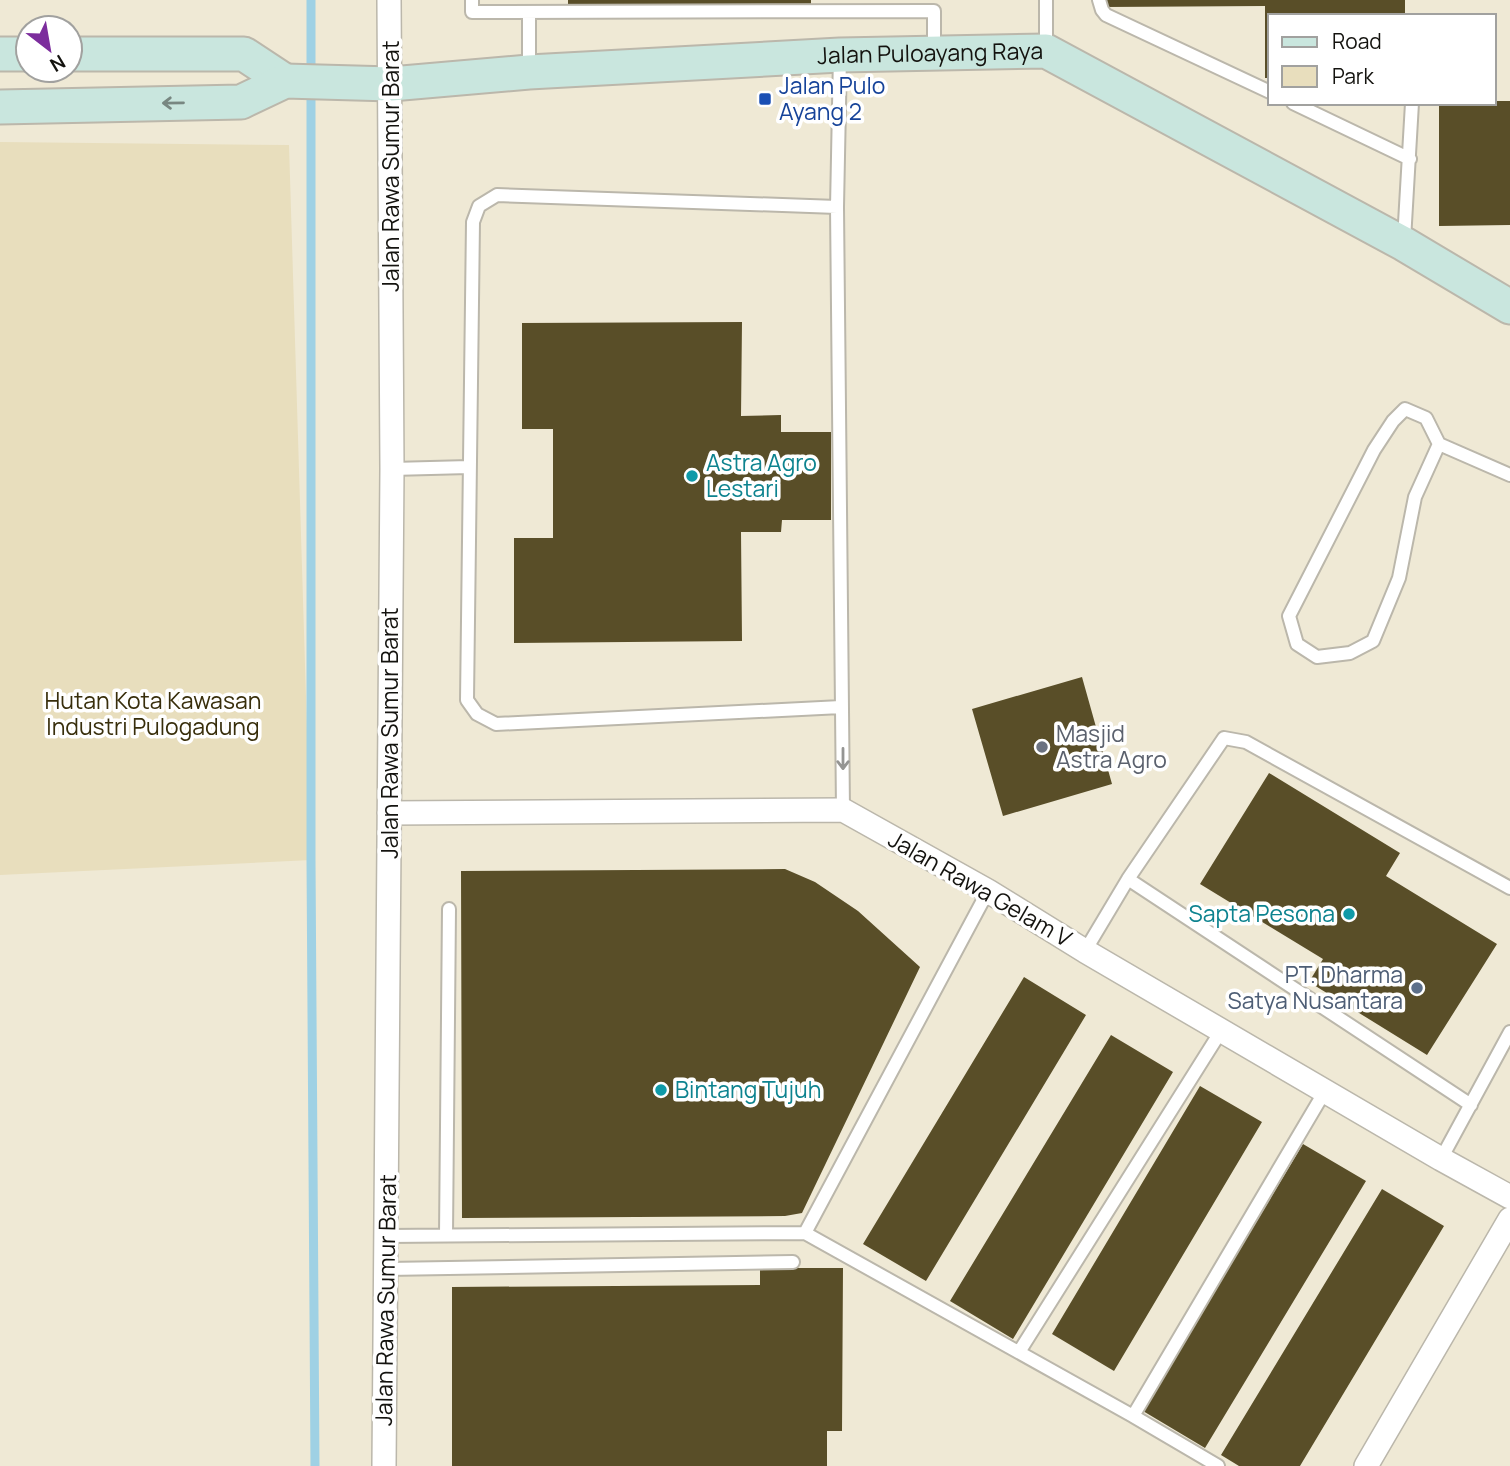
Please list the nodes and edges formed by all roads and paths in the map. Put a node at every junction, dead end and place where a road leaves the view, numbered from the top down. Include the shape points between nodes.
1 (389, 0) edge
2 (472, 0) edge
3 (1046, 0) edge
4 (1099, 0) edge
5 (529, 12) junction
6 (1046, 51) junction
7 (934, 53) junction
8 (84, 54) edge
9 (840, 55) junction
10 (529, 72) junction
11 (293, 81) junction
12 (391, 83) junction
13 (1268, 91) edge
14 (1297, 105) edge
15 (1412, 105) edge
16 (0, 107) edge
17 (1410, 159) junction
18 (837, 207) junction
19 (1404, 244) junction
20 (1510, 307) edge
21 (1440, 444) junction
22 (469, 467) junction
23 (392, 469) junction
24 (1510, 475) edge
25 (841, 707) junction
26 (843, 810) junction
27 (389, 813) junction
28 (1128, 879) junction
29 (1510, 888) edge
30 (988, 891) junction
31 (449, 909) dead end
32 (1085, 951) junction
33 (1221, 1031) junction
34 (1510, 1032) edge
35 (1325, 1091) junction
36 (1471, 1105) junction
37 (1441, 1159) junction
38 (1510, 1197) edge
39 (1510, 1219) edge
40 (805, 1233) junction
41 (446, 1235) junction
42 (387, 1236) junction
43 (793, 1262) dead end
44 (387, 1269) junction
45 (1019, 1352) junction
46 (1133, 1416) junction
47 (384, 1466) edge
48 (1218, 1466) edge
49 (1366, 1466) edge

1 - 12 street, Jalan Rawa Sumur Barat
2 - 5 lane via 472,12
3 - 6 lane
4 - 13 lane via 1106,15
5 - 7 lane via 934,11
5 - 10 lane
6 - 7 street, Jalan Puloayang Raya
6 - 19 street, Jalan Puloayang Raya
7 - 9 street, Jalan Puloayang Raya
8 - 11 street via 244,54
9 - 10 street, Jalan Puloayang Raya
9 - 18 lane
10 - 12 street, Jalan Puloayang Raya
11 - 12 street, Jalan Puloayang Raya
11 -> 16 street, Jalan Puloayang Raya via 242,102
12 - 23 street, Jalan Rawa Sumur Barat
14 - 17 lane
15 - 17 lane
17 - 19 lane
18 - 22 lane via 497,195 480,206 473,222
18 - 25 lane
19 - 20 street, Jalan Puloayang Raya
21 - 21 lane via 1415,497 1399,578 1373,641 1350,653 1317,657 1297,645 1289,616 1393,421 1405,409 1426,418
21 - 24 lane
22 - 23 lane
22 - 25 lane via 467,700 477,714 496,724
23 - 27 street, Jalan Rawa Sumur Barat
25 -> 26 lane
26 - 27 street, Jalan Rawa Gelam V
26 - 30 street, Jalan Rawa Gelam V
27 - 42 street, Jalan Rawa Sumur Barat
28 - 29 lane via 1224,738 1246,742
28 - 32 lane
28 - 36 lane
30 - 32 street, Jalan Rawa Gelam V
30 - 40 lane
31 - 41 lane
32 - 33 street, Jalan Rawa Gelam V
33 - 35 street, Jalan Rawa Gelam V
33 - 45 lane
34 - 36 lane
35 - 37 street, Jalan Rawa Gelam V
35 - 46 lane
36 - 37 lane
37 - 38 street, Jalan Rawa Gelam V
39 - 49 street
40 - 41 lane
40 - 45 lane
41 - 42 lane
42 - 44 street, Jalan Rawa Sumur Barat
43 - 44 lane
44 - 47 street, Jalan Rawa Sumur Barat
45 - 46 lane
46 - 48 lane

